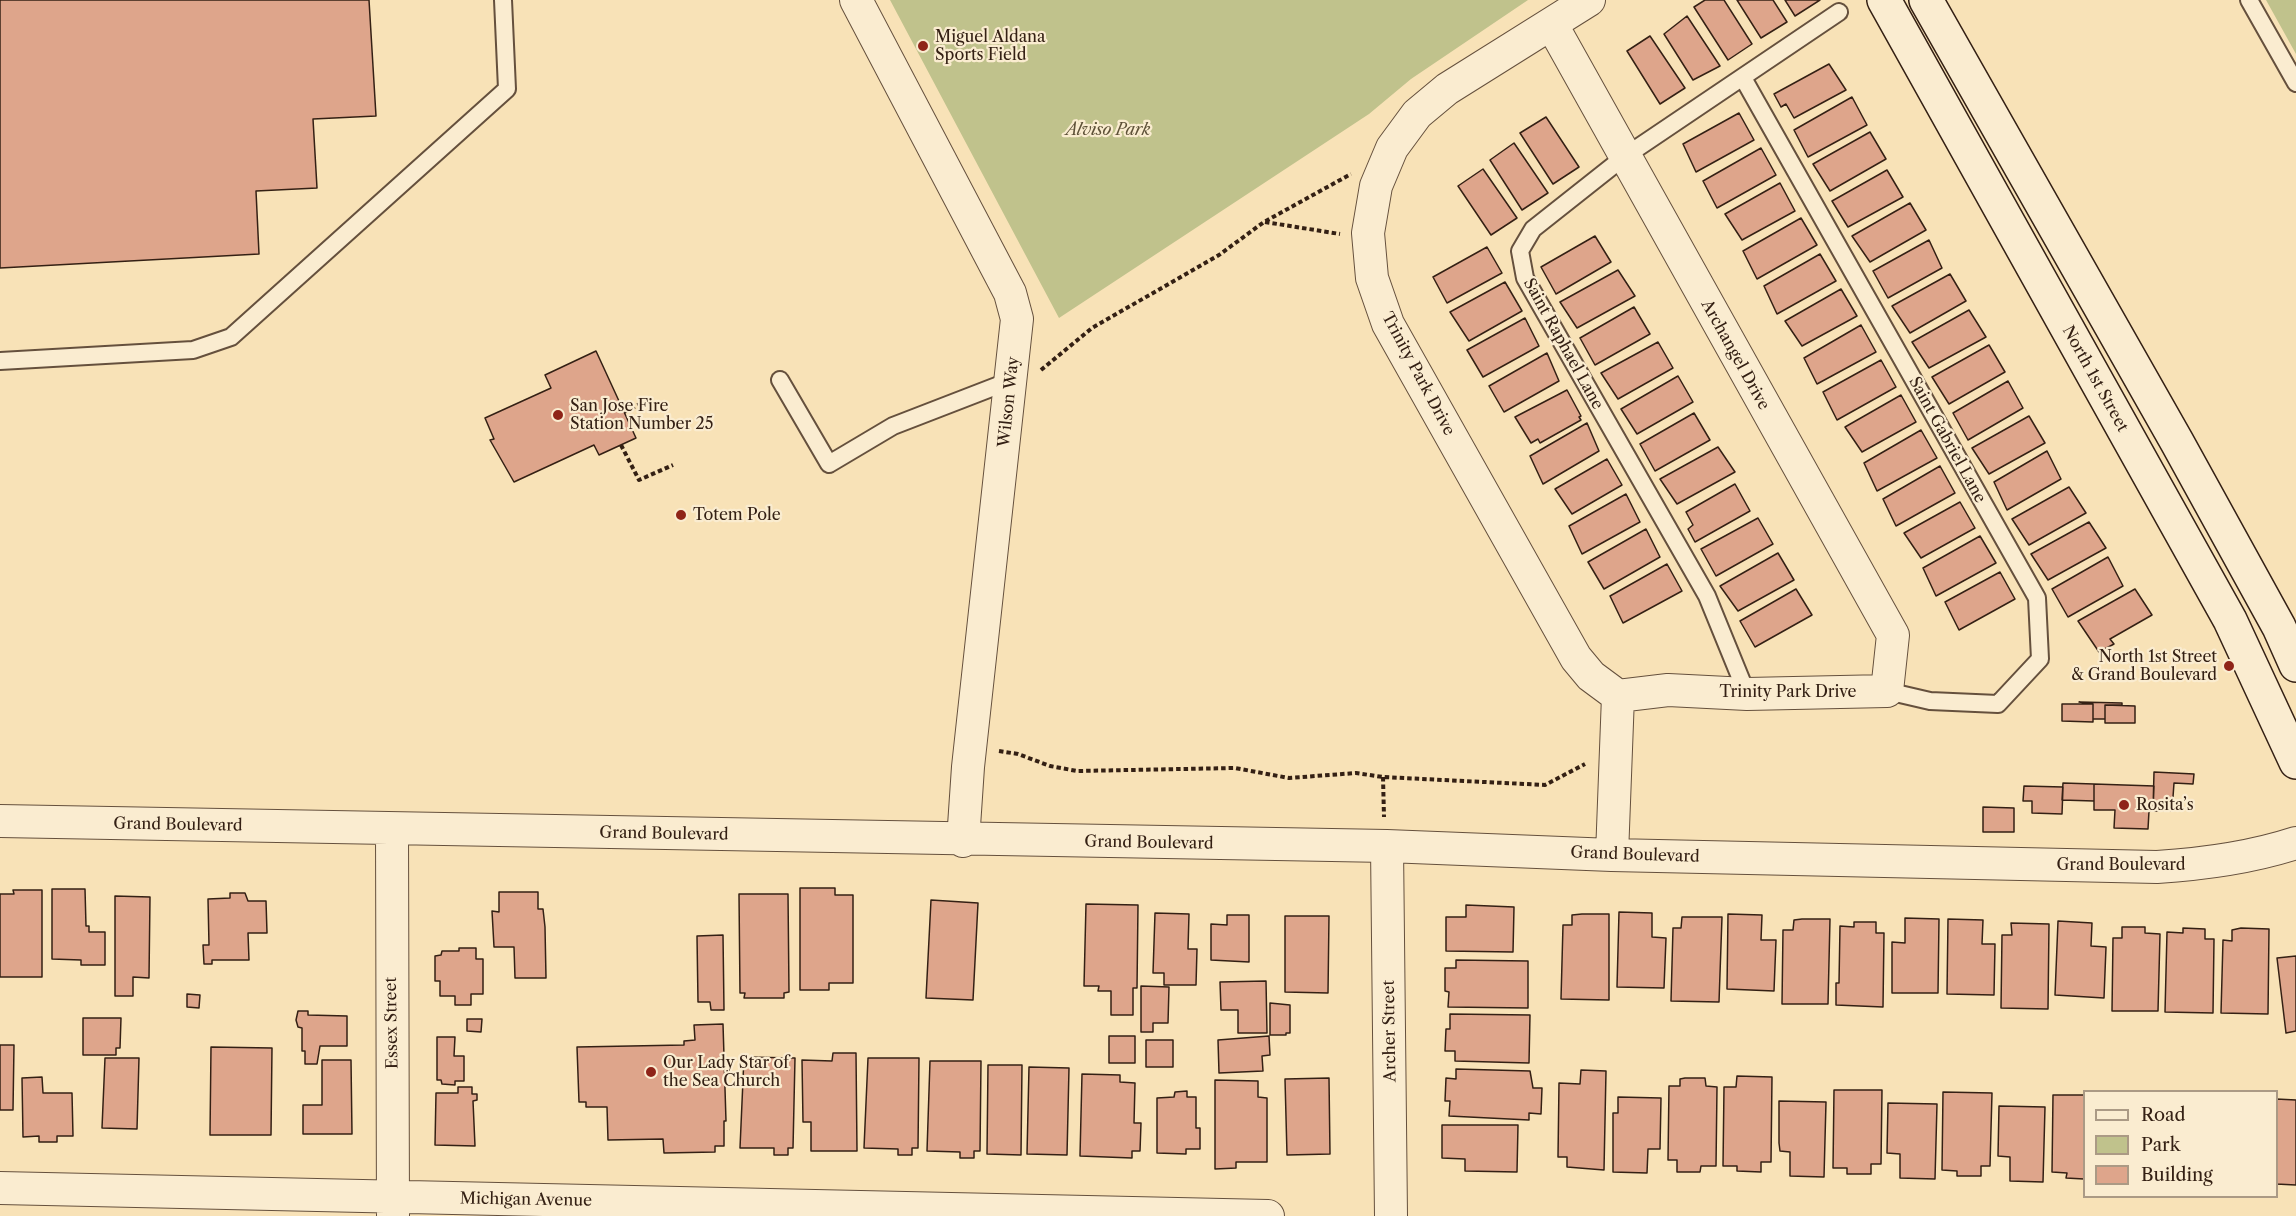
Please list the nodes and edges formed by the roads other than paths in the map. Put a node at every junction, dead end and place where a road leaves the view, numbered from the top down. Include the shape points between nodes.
1 (503, 0) edge
2 (856, 0) edge
3 (1589, 0) edge
4 (1884, 0) edge
5 (1926, 0) edge
6 (2249, 0) edge
7 (1839, 12) dead end
8 (1552, 25) junction
9 (1743, 78) junction
10 (2296, 84) edge
11 (1624, 157) junction
12 (0, 361) edge
13 (1026, 375) junction
14 (780, 380) dead end
15 (2296, 665) edge
16 (1887, 691) junction
17 (1747, 694) junction
18 (1617, 696) junction
19 (2296, 762) edge
20 (0, 821) edge
21 (392, 829) junction
22 (1386, 835) junction
23 (963, 840) junction
24 (2296, 843) edge
25 (1612, 855) junction
26 (0, 1188) edge
27 (393, 1207) edge
28 (1268, 1216) edge
29 (1391, 1216) edge

1 - 12 lane via 507,89 231,337 194,350
2 - 13 street, Wilson Way via 1010,293
3 - 8 street, Trinity Park Drive
4 - 19 main road, North 1st Street via 2230,620
5 - 15 main road via 2178,442
6 - 10 lane
7 - 9 lane, Saint Raphael Lane
8 - 11 street, Archangel Drive
8 - 18 street, Trinity Park Drive via 1447,89 1417,114 1392,148 1376,186 1368,232 1372,278 1388,324 1576,658 1591,676
9 - 11 lane, Saint Raphael Lane
9 - 16 lane, Saint Gabriel Lane via 2037,598 2040,659 1998,704 1930,701
11 - 16 street, Archangel Drive via 1893,635
11 - 17 lane, Saint Raphael Lane via 1533,229 1520,251 1525,278 1707,596
13 - 14 lane via 892,426 829,464
13 - 23 street, Wilson Way via 968,767
16 - 17 street, Trinity Park Drive
17 - 18 street, Trinity Park Drive via 1668,690
18 - 25 street
20 - 21 street, Grand Boulevard
21 - 23 street, Grand Boulevard
21 - 27 street, Essex Street
22 - 23 street, Grand Boulevard
22 - 25 street, Grand Boulevard
22 - 29 street, Archer Street
24 - 25 street, Grand Boulevard via 2254,856 2157,867
26 - 27 street, Michigan Avenue
27 - 28 street, Michigan Avenue

